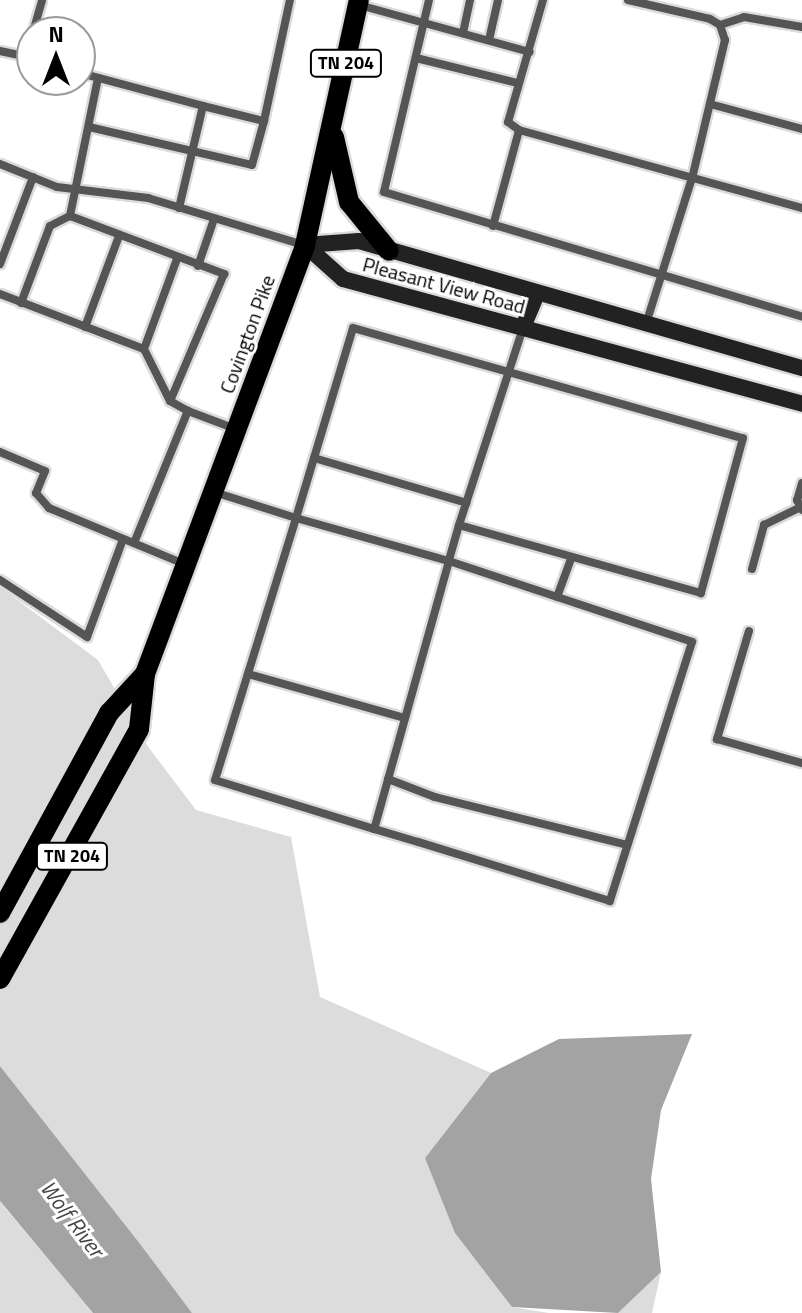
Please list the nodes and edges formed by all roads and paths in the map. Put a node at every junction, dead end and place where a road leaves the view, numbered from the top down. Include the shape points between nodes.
1 (290, 0) edge
2 (429, 0) edge
3 (470, 0) edge
4 (498, 0) edge
5 (543, 0) edge
6 (628, 0) edge
7 (359, 2) edge
8 (425, 23) junction
9 (720, 25) junction
10 (802, 27) edge
11 (463, 33) junction
12 (489, 40) junction
13 (530, 52) junction
14 (416, 58) junction
15 (98, 78) joint
16 (518, 83) junction
17 (710, 104) junction
18 (203, 106) junction
19 (264, 121) junction
20 (333, 125) junction
21 (89, 127) junction
22 (802, 129) edge
23 (519, 130) junction
24 (192, 150) junction
25 (0, 164) edge
26 (33, 177) junction
27 (692, 178) junction
28 (78, 189) junction
29 (179, 208) junction
30 (802, 208) edge
31 (70, 216) junction
32 (214, 219) junction
33 (493, 226) junction
34 (119, 236) junction
35 (305, 245) junction
36 (389, 251) junction
37 (177, 259) junction
38 (0, 264) edge
39 (198, 266) junction
40 (662, 274) junction
41 (0, 294) edge
42 (537, 294) junction
43 (21, 303) junction
44 (802, 317) edge
45 (646, 325) junction
46 (85, 327) junction
47 (523, 327) junction
48 (144, 349) junction
49 (802, 368) edge
50 (509, 372) junction
51 (170, 401) junction
52 (802, 404) edge
53 (188, 411) junction
54 (236, 429) junction
55 (0, 452) edge
56 (314, 458) junction
57 (802, 483) edge
58 (213, 492) junction
59 (467, 503) junction
60 (801, 509) edge
61 (296, 518) junction
62 (459, 525) junction
63 (123, 539) junction
64 (134, 543) junction
65 (571, 559) junction
66 (449, 561) junction
67 (186, 565) junction
68 (752, 569) dead end
69 (0, 580) edge
70 (557, 597) junction
71 (749, 631) dead end
72 (145, 674) junction
73 (248, 674) junction
74 (405, 718) junction
75 (802, 763) edge
76 (388, 779) junction
77 (374, 829) junction
78 (627, 845) junction
79 (0, 913) edge
80 (0, 979) edge

1 - 19 lane
2 - 8 lane
3 - 11 lane
4 - 12 lane
5 - 13 lane
6 - 9 lane
7 - 8 lane
7 - 20 main road, Covington Pike / TN 204
8 - 11 lane
8 - 14 lane
9 - 10 lane via 744,17
9 - 17 lane via 725,40
11 - 12 lane
12 - 13 lane
13 - 16 lane
14 - 16 lane
14 - 33 lane via 384,192
15 - 18 lane
15 - 21 lane
16 - 23 lane via 508,122
17 - 22 lane
17 - 27 lane
18 - 19 lane
18 - 24 lane
19 - 24 lane via 252,165
20 - 35 main road, Covington Pike / TN 204
20 - 36 main road via 349,202
21 - 24 lane
21 - 28 lane
23 - 27 lane
23 - 33 lane
24 - 29 lane
25 - 26 lane
26 - 28 lane
26 - 38 lane
27 - 30 lane
27 - 40 lane
28 - 29 lane
28 - 31 lane
29 - 32 lane
31 - 34 lane
31 - 43 lane via 50,226
32 - 35 lane
32 - 39 lane
33 - 40 lane
34 - 37 lane
34 - 46 lane
35 - 36 main road, Pleasant View Road via 359,241
35 - 47 main road, Pleasant View Road via 343,279
35 - 54 main road, Covington Pike / TN 204
36 - 42 main road, Pleasant View Road
37 - 39 lane
37 - 48 lane
39 - 51 lane via 224,274
40 - 44 lane
40 - 45 lane
41 - 43 lane
42 - 45 main road, Pleasant View Road
42 - 47 main road
43 - 46 lane
45 - 49 main road, Pleasant View Road
46 - 48 lane
47 - 50 lane
47 - 52 main road, Pleasant View Road
48 - 51 lane
50 - 56 lane via 353,328
50 - 59 lane
50 - 65 lane via 743,438 701,593
51 - 53 lane
53 - 54 lane
53 - 64 lane
54 - 58 main road, Covington Pike / TN 204
55 - 63 lane via 45,471 36,493 49,508
56 - 59 lane
56 - 61 lane
57 - 60 lane
58 - 61 lane
58 - 67 main road, Covington Pike / TN 204
59 - 62 lane
60 - 68 lane via 764,525
61 - 66 lane
61 - 73 lane
62 - 65 lane
62 - 66 lane
63 - 64 lane
63 - 69 lane via 87,637
64 - 67 lane
65 - 70 lane
66 - 70 lane
66 - 74 lane
67 - 72 main road, Covington Pike / TN 204
70 - 78 lane via 692,642
71 - 75 lane via 717,739
72 - 79 main road, Covington Pike / TN 204 via 109,713
72 - 80 main road, Covington Pike / TN 204 via 139,729
73 - 74 lane
73 - 77 lane via 215,780
74 - 76 lane
76 - 77 lane
76 - 78 lane via 435,797
77 - 78 lane via 610,901

